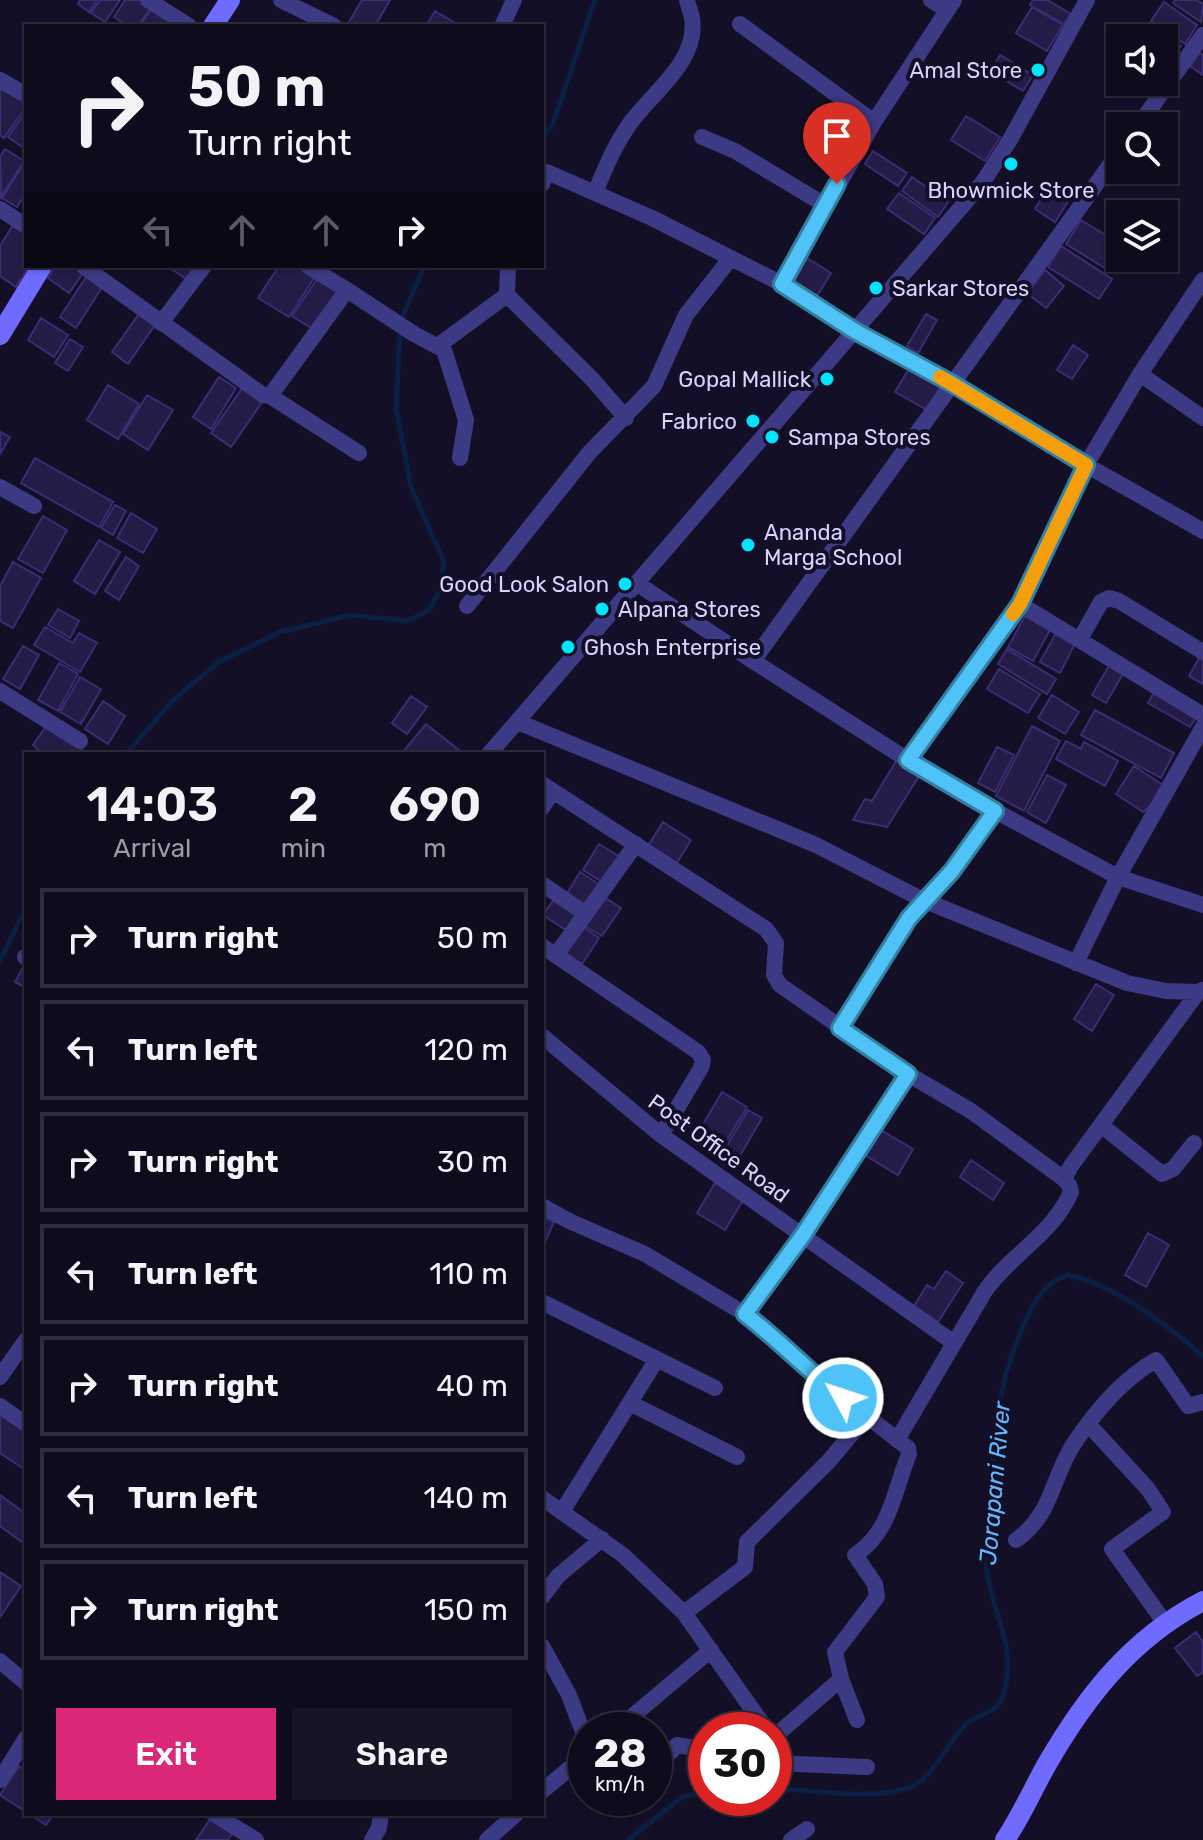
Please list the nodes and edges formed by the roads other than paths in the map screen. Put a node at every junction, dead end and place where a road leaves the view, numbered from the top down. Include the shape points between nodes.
1 (148, 0) edge
2 (230, 0) edge
3 (281, 0) edge
4 (513, 0) edge
5 (687, 0) edge
6 (931, 0) edge
7 (1087, 0) edge
8 (951, 5) edge
9 (186, 24) edge
10 (214, 24) edge
11 (330, 24) edge
12 (503, 24) edge
13 (740, 24) dead end
14 (1203, 35) edge
15 (0, 80) edge
16 (24, 94) edge
17 (1148, 112) edge
18 (874, 122) junction
19 (702, 137) dead end
20 (1106, 171) edge
21 (544, 179) edge
22 (595, 193) junction
23 (825, 205) junction
24 (0, 209) edge
25 (24, 225) edge
26 (730, 259) junction
27 (41, 268) edge
28 (86, 268) edge
29 (202, 268) edge
30 (311, 268) edge
31 (508, 268) edge
32 (1203, 280) edge
33 (782, 284) junction
34 (347, 290) junction
35 (507, 295) junction
36 (161, 323) junction
37 (855, 331) junction
38 (0, 335) edge
39 (439, 345) junction
40 (1140, 374) junction
41 (953, 384) junction
42 (270, 396) junction
43 (626, 418) junction
44 (1203, 418) edge
45 (359, 453) dead end
46 (460, 458) dead end
47 (1086, 465) junction
48 (0, 487) edge
49 (34, 506) dead end
50 (1203, 531) edge
51 (638, 584) junction
52 (1020, 604) junction
53 (467, 606) dead end
54 (1080, 639) junction
55 (1203, 652) edge
56 (753, 661) junction
57 (0, 691) edge
58 (1203, 715) edge
59 (518, 722) junction
60 (1203, 727) edge
61 (80, 741) dead end
62 (493, 752) edge
63 (908, 760) junction
64 (548, 787) edge
65 (995, 811) junction
66 (636, 844) junction
67 (1118, 877) junction
68 (544, 885) edge
69 (923, 900) junction
70 (1203, 905) edge
71 (586, 914) junction
72 (549, 950) edge
73 (1076, 963) junction
74 (1200, 991) edge
75 (840, 1028) junction
76 (544, 1038) edge
77 (908, 1074) junction
78 (1101, 1125) junction
79 (661, 1135) junction
80 (1194, 1143) dead end
81 (1064, 1179) junction
82 (544, 1207) edge
83 (803, 1235) junction
84 (545, 1309) edge
85 (745, 1314) junction
86 (24, 1343) edge
87 (954, 1343) junction
88 (657, 1359) junction
89 (0, 1377) edge
90 (715, 1388) dead end
91 (1203, 1402) edge
92 (630, 1403) junction
93 (0, 1406) edge
94 (866, 1417) junction
95 (24, 1423) edge
96 (1089, 1425) junction
97 (897, 1440) junction
98 (737, 1457) dead end
99 (544, 1499) edge
100 (563, 1510) junction
101 (602, 1539) junction
102 (1016, 1540) dead end
103 (544, 1594) edge
104 (1203, 1601) edge
105 (684, 1613) junction
106 (1165, 1623) junction
107 (711, 1650) junction
108 (0, 1661) edge
109 (548, 1671) edge
110 (841, 1679) junction
111 (24, 1681) edge
112 (571, 1712) edge
113 (637, 1712) edge
114 (754, 1712) edge
115 (857, 1720) dead end
116 (792, 1723) edge
117 (24, 1741) edge
118 (792, 1764) edge
119 (867, 1767) dead end
120 (568, 1770) edge
121 (0, 1780) edge
122 (544, 1789) edge
123 (217, 1816) edge
124 (381, 1816) edge
125 (514, 1816) edge
126 (807, 1829) dead end
127 (256, 1840) edge
128 (372, 1840) edge
129 (487, 1840) edge
130 (791, 1840) edge
131 (1005, 1840) edge

1 - 9 street
2 - 10 street
3 - 11 street
4 - 12 street
5 - 22 street via 692,18 685,51 613,149
6 - 8 street
7 - 37 street via 983,182
8 - 18 street
13 - 18 street
14 - 17 street
15 - 16 street
18 - 23 street
19 - 23 street
20 - 41 street
21 - 22 street via 547,172
22 - 26 street
23 - 33 street
24 - 25 street
26 - 33 street
26 - 43 street via 686,315 654,386
27 - 38 street
28 - 36 street
29 - 36 street
30 - 34 street
31 - 35 street
32 - 40 street
33 - 37 street
34 - 39 street
34 - 42 street
35 - 39 street
35 - 43 street
36 - 42 street
37 - 41 street
37 - 51 street
39 - 46 street via 466,420
40 - 44 street
40 - 47 street
41 - 47 street
41 - 56 street
42 - 45 street
43 - 53 street via 589,453
47 - 50 street
47 - 52 street
48 - 49 street
51 - 56 street
51 - 59 street
52 - 54 street
52 - 63 street
54 - 55 street via 1101,602 1109,598
54 - 58 street
56 - 63 street
57 - 61 street
59 - 62 street
59 - 69 street via 816,845
60 - 67 street
63 - 65 street
64 - 66 street
65 - 67 street
65 - 69 street via 952,871
66 - 71 street
66 - 75 street via 766,929 776,943 776,982
67 - 70 street
67 - 73 street
68 - 71 street
69 - 73 street
69 - 75 street
71 - 72 street
72 - 79 street via 703,1060
73 - 74 street via 1127,983
74 - 78 street
75 - 77 street
76 - 79 street, Post Office Road
77 - 81 street via 971,1111
77 - 83 street
78 - 80 street via 1162,1174 1173,1169
78 - 81 street
79 - 83 street, Post Office Road
81 - 87 street via 1071,1192 1067,1201 1031,1245 991,1281
82 - 85 street via 645,1254
83 - 85 street
83 - 87 street, Post Office Road
84 - 88 street
85 - 94 street
86 - 89 street
87 - 97 street
88 - 90 street
88 - 92 street
91 - 96 street via 1188,1406 1156,1360 1138,1370
92 - 98 street
92 - 100 street
93 - 95 street
94 - 97 street
94 - 105 street via 747,1542 745,1567
96 - 102 street via 1073,1445 1042,1515
96 - 106 street via 1163,1512 1112,1549
97 - 110 street via 909,1454 894,1502 876,1535 855,1555 875,1584 877,1597 835,1652
99 - 100 street
100 - 101 street
101 - 103 street
101 - 105 street
104 - 106 street
105 - 107 street
106 - 131 street via 1115,1666 1085,1702
107 - 113 street
107 - 114 street
108 - 111 street
109 - 112 street
110 - 115 street
110 - 116 street
117 - 121 street
118 - 119 street
120 - 122 street
123 - 127 street
124 - 128 street
125 - 129 street
126 - 130 street

